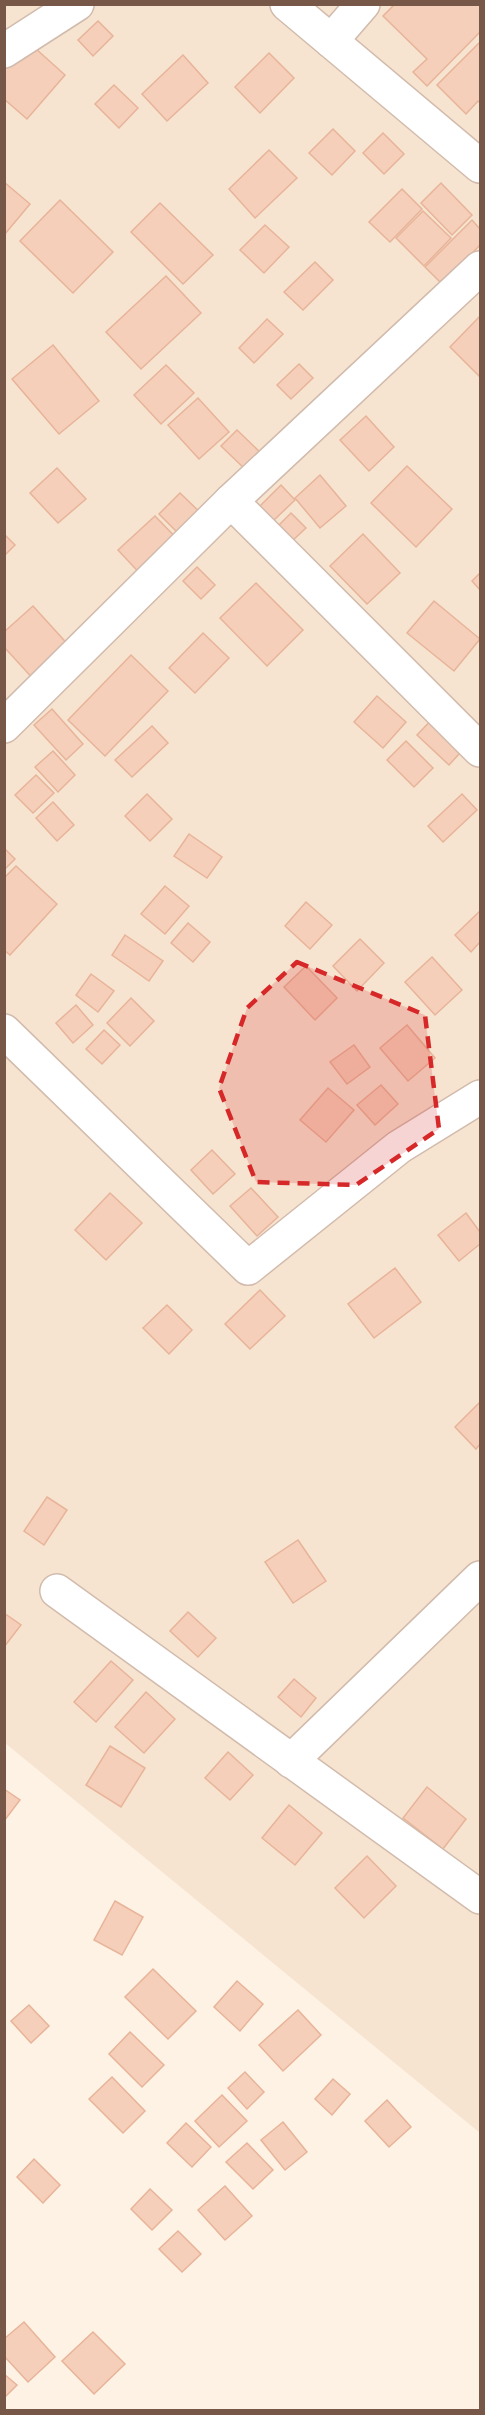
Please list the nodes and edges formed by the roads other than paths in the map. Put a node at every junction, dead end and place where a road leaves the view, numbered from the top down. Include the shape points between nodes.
1 (76, 4) edge
2 (287, 4) edge
3 (363, 4) edge
4 (331, 41) junction
5 (4, 51) edge
6 (480, 166) edge
7 (480, 268) edge
8 (231, 501) junction
9 (4, 726) edge
10 (480, 750) edge
11 (4, 1031) edge
12 (480, 1097) edge
13 (480, 1578) edge
14 (57, 1590) dead end
15 (291, 1761) junction
16 (480, 1898) edge

1 - 5 street
2 - 4 street
3 - 4 street
4 - 6 street
7 - 8 street
8 - 9 street
8 - 10 street
11 - 12 street via 248,1268 399,1147
13 - 15 street
14 - 15 street
15 - 16 street

